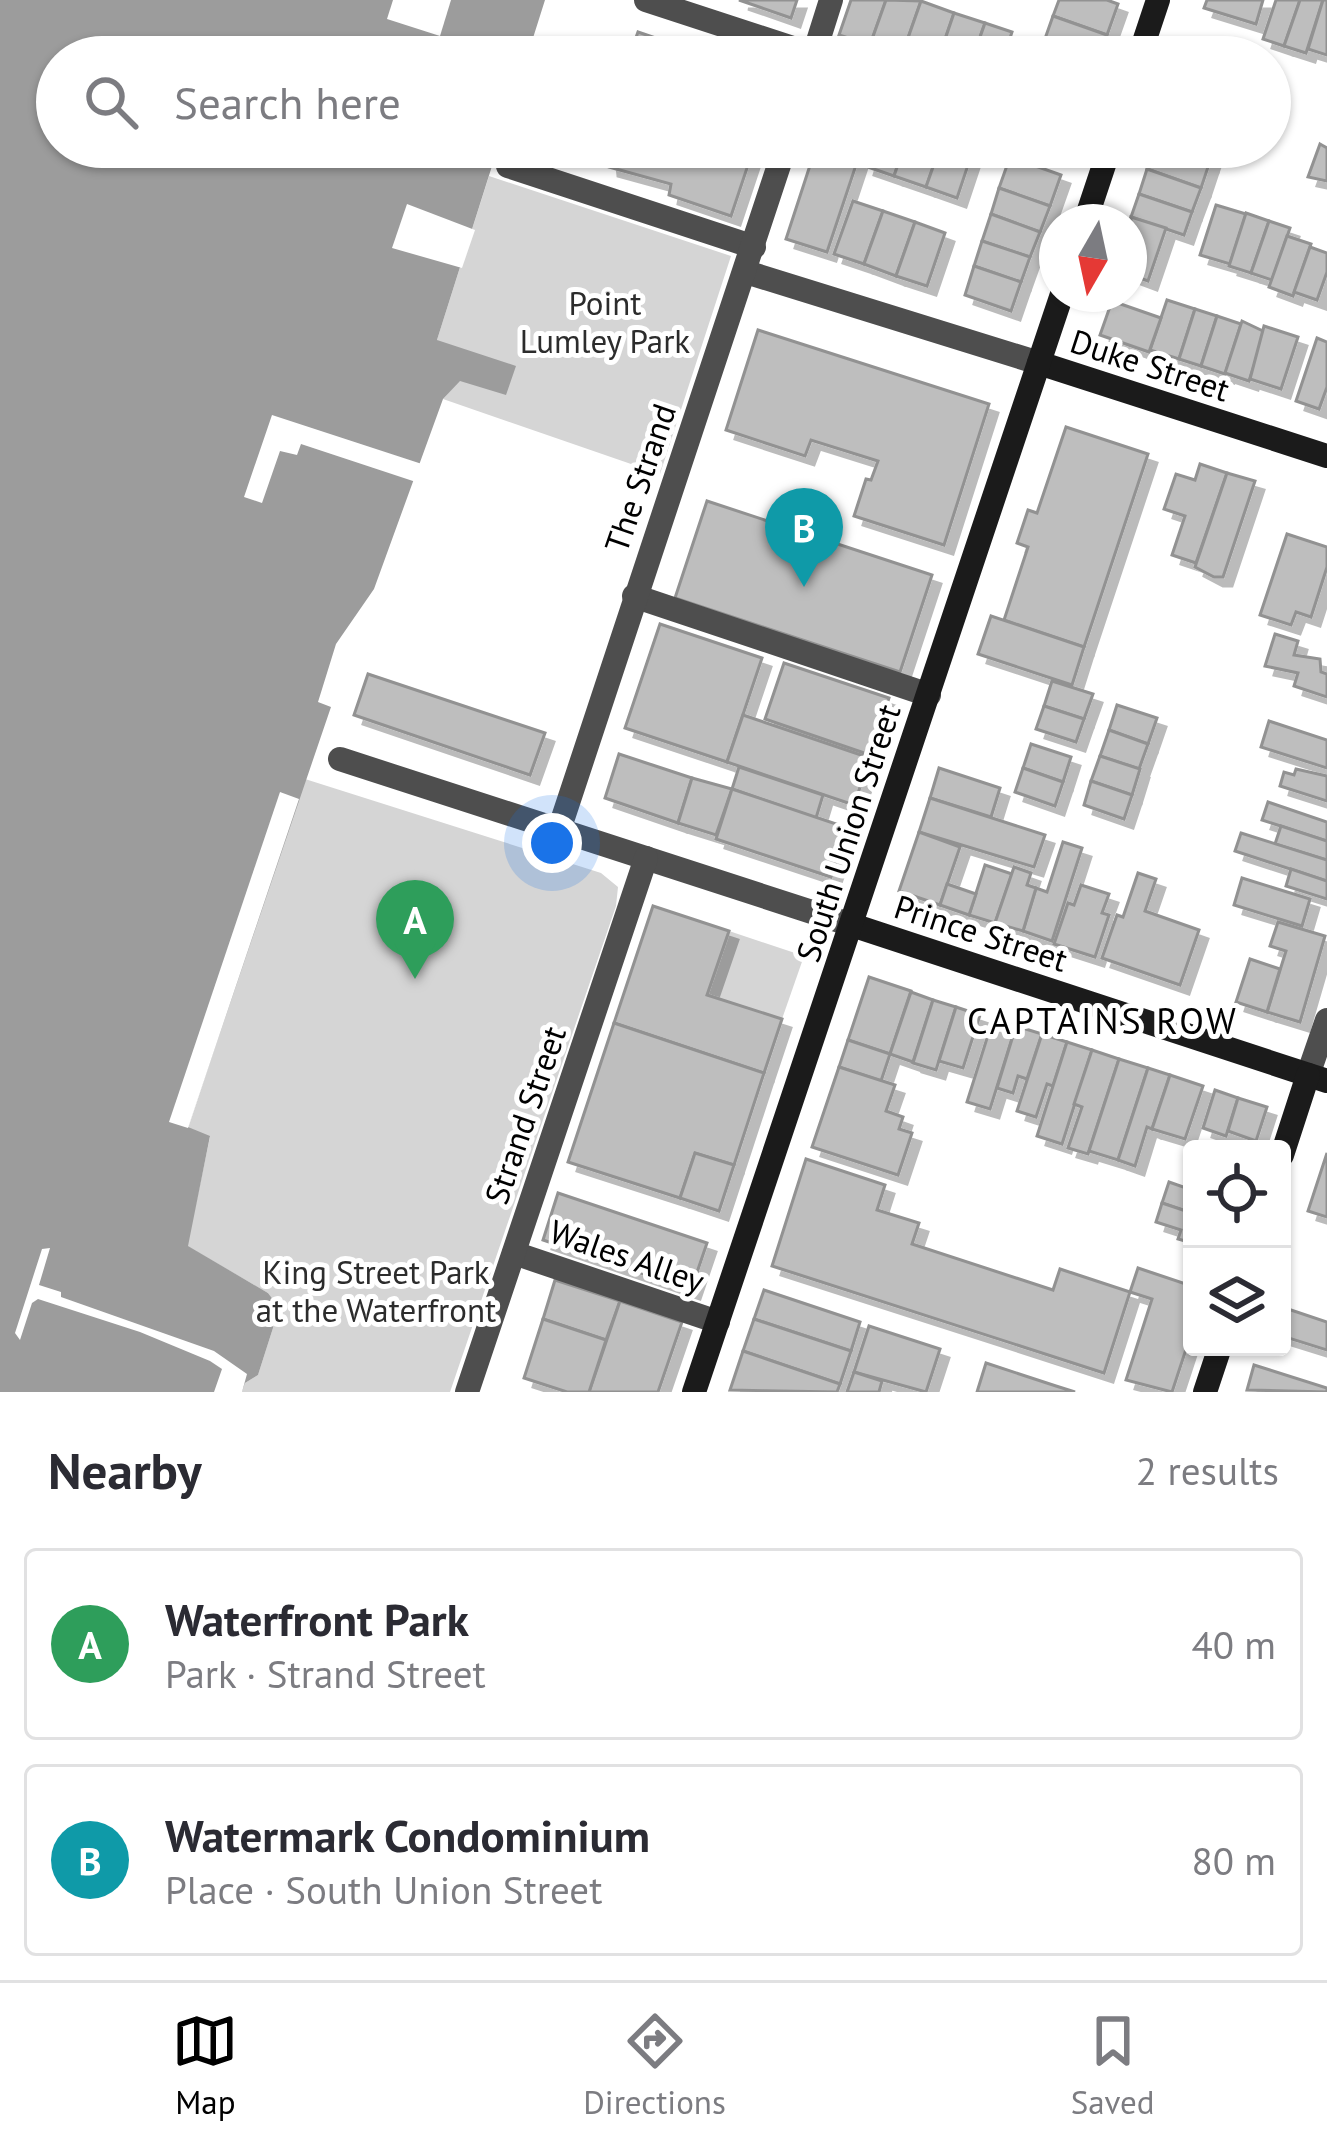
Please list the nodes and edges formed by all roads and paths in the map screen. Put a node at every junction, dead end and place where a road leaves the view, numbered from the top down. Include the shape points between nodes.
1 (646, 0) edge
2 (831, 0) edge
3 (1158, 0) edge
4 (755, 36) edge
5 (821, 36) edge
6 (1146, 36) edge
7 (513, 168) edge
8 (778, 168) edge
9 (1099, 168) edge
10 (1090, 204) edge
11 (750, 259) junction
12 (1056, 312) edge
13 (1039, 363) junction
14 (1327, 457) edge
15 (634, 596) junction
16 (929, 695) junction
17 (340, 759) dead end
18 (559, 830) junction
19 (646, 858) junction
20 (852, 925) junction
21 (1327, 1020) edge
22 (1318, 1078) edge
23 (1289, 1140) edge
24 (517, 1242) junction
25 (718, 1322) junction
26 (1217, 1356) edge
27 (467, 1392) edge
28 (694, 1392) edge
29 (1205, 1392) edge

1 - 4 street
2 - 5 street
3 - 6 street
7 - 11 street, Duke Street
8 - 11 street, The Strand
9 - 10 street
11 - 13 street, Duke Street
11 - 15 street, The Strand
12 - 13 street, South Union Street
13 - 14 street, Duke Street
13 - 16 street, South Union Street
15 - 16 street
15 - 18 street, The Strand
16 - 20 street, South Union Street
17 - 18 street, Prince Street
18 - 19 street, Prince Street
19 - 20 street, Prince Street
19 - 24 street, Strand Street
20 - 22 street, Prince Street
20 - 25 street, South Union Street
21 - 22 street
22 - 23 street
24 - 25 street, Wales Alley
24 - 27 street, Strand Street
25 - 28 street, South Union Street
26 - 29 street

